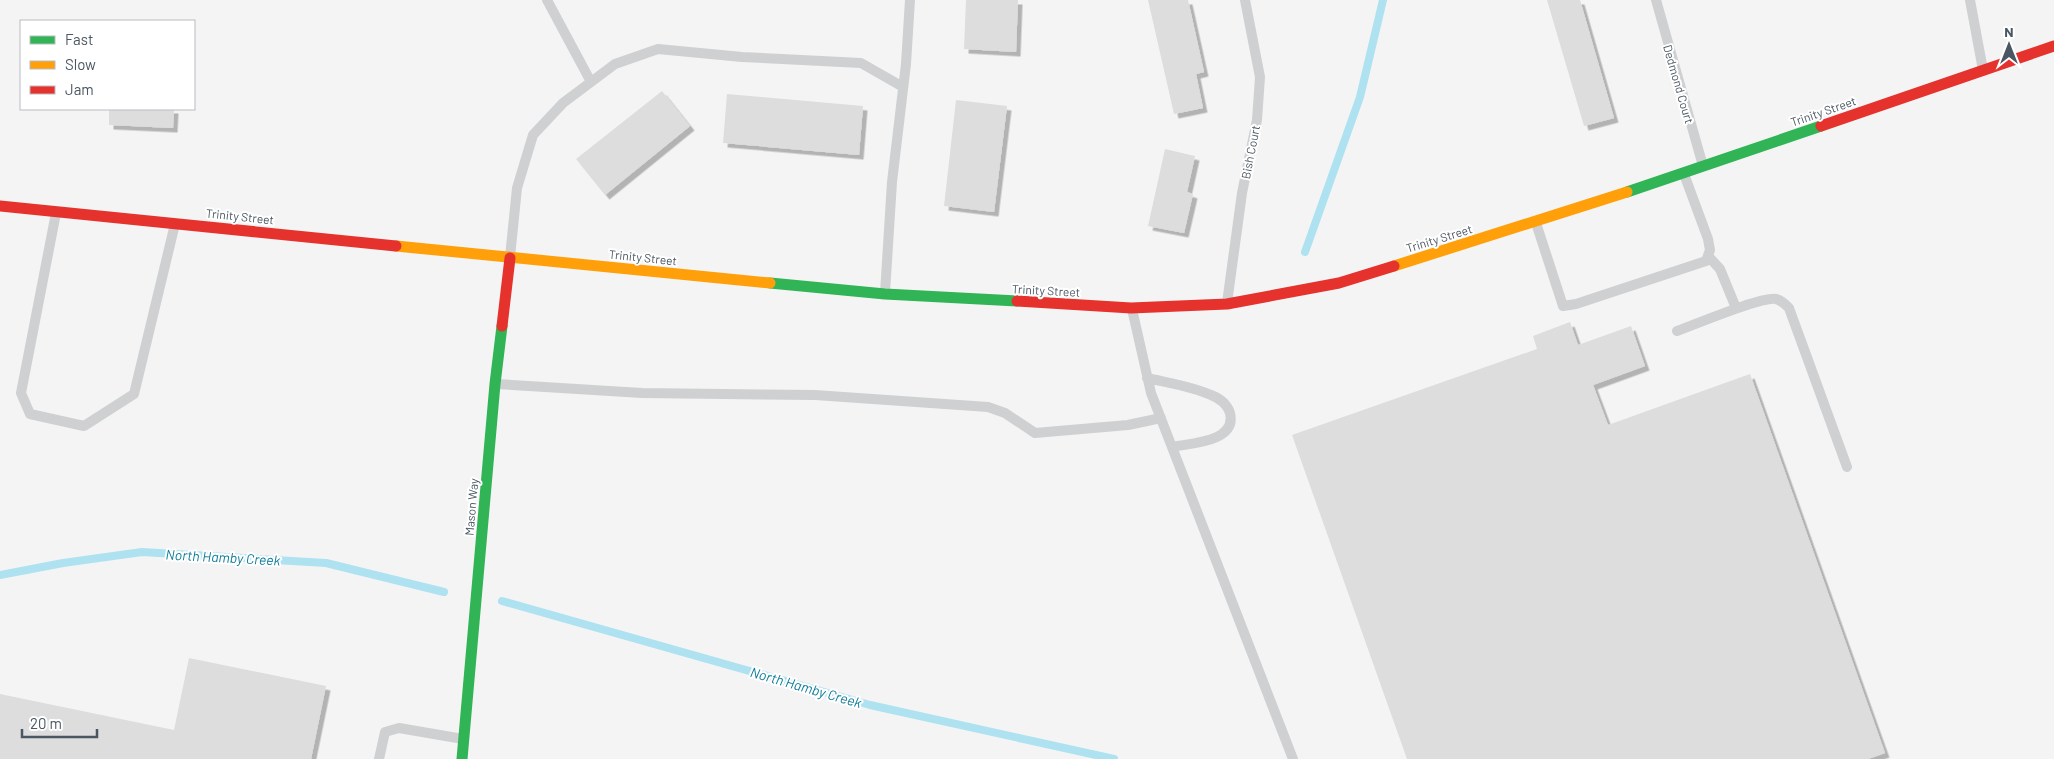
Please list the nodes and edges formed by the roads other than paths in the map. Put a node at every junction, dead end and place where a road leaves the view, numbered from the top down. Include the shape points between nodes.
1 (547, 0) edge
2 (910, 0) edge
3 (1245, 0) edge
4 (1656, 0) edge
5 (1970, 0) edge
6 (2054, 46) edge
7 (1983, 70) junction
8 (591, 82) junction
9 (903, 87) junction
10 (1703, 167) junction
11 (1683, 173) junction
12 (0, 206) edge
13 (57, 212) junction
14 (1536, 222) junction
15 (175, 224) junction
16 (1709, 257) junction
17 (510, 258) junction
18 (885, 294) junction
19 (1227, 304) junction
20 (1131, 308) junction
21 (1736, 308) junction
22 (1677, 331) dead end
23 (1147, 378) junction
24 (495, 384) junction
25 (1160, 418) junction
26 (1172, 447) junction
27 (1847, 467) dead end
28 (464, 739) junction
29 (379, 759) edge
30 (462, 759) edge
31 (1293, 759) edge

1 - 8 lane
2 - 9 lane
3 - 19 lane, Bish Court via 1260,77 1257,120 1242,193
4 - 10 lane, Dedmond Court
5 - 7 lane
6 - 7 street, Trinity Street
7 - 10 street, Trinity Street
8 - 9 lane via 616,64 658,49 861,63
8 - 17 lane via 563,103 533,135 517,188
9 - 18 lane via 892,182
10 - 11 street, Trinity Street
11 - 14 street, Trinity Street
11 - 16 lane via 1708,239
12 - 13 street, Trinity Street
13 - 15 street, Trinity Street
13 - 15 lane via 21,393 30,414 84,426 134,394
14 - 16 lane via 1563,306 1706,261
14 - 19 street, Trinity Street via 1339,283
15 - 17 street, Trinity Street
16 - 21 lane via 1720,269
17 - 18 street, Trinity Street
17 - 24 street, Mason Way
18 - 20 street, Trinity Street
19 - 20 street, Trinity Street
20 - 23 lane
21 - 22 lane
21 - 27 lane via 1774,298 1789,308
23 - 25 lane
23 - 26 lane via 1186,386 1212,395 1228,406 1232,420 1227,431 1214,438
24 - 25 lane via 642,393 815,395 988,406 1035,433 1128,425
24 - 28 street, Mason Way
25 - 26 lane
26 - 31 lane
28 - 29 lane via 399,728 385,732
28 - 30 street, Mason Way

